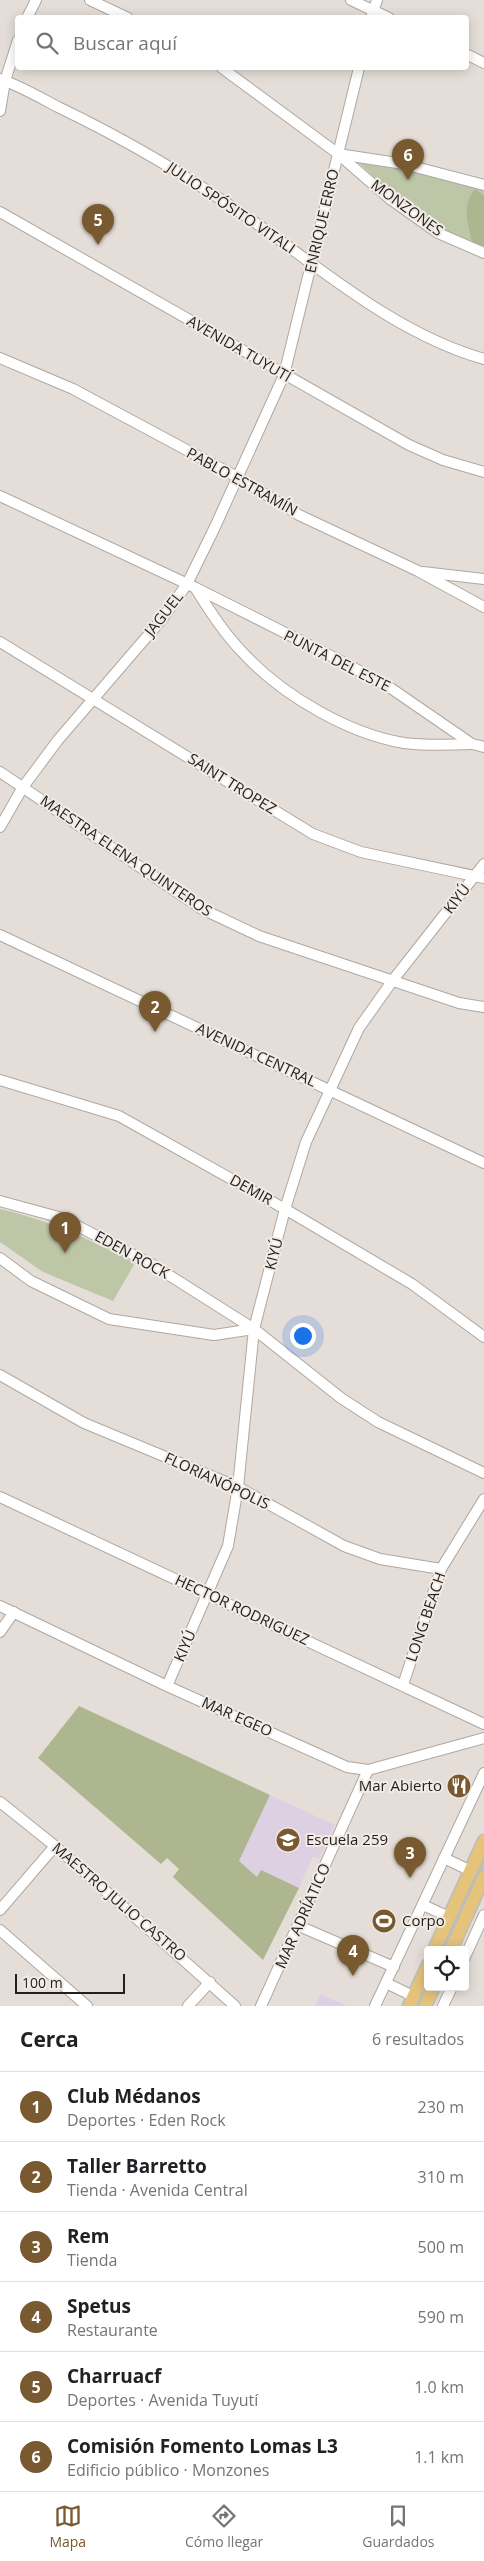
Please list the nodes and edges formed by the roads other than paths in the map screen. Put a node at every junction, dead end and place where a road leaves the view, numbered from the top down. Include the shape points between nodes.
1 (36, 0) edge
2 (90, 0) edge
3 (351, 0) edge
4 (377, 0) edge
5 (372, 14) edge
6 (28, 15) edge
7 (122, 15) edge
8 (15, 48) edge
9 (469, 56) edge
10 (484, 63) edge
11 (225, 70) edge
12 (358, 70) edge
13 (2, 80) edge
14 (0, 111) edge
15 (337, 153) junction
16 (484, 185) edge
17 (0, 212) edge
18 (484, 253) edge
19 (312, 263) junction
20 (0, 358) edge
21 (484, 359) edge
22 (284, 374) junction
23 (484, 472) edge
24 (237, 477) junction
25 (0, 496) edge
26 (418, 571) junction
27 (484, 579) edge
28 (191, 586) junction
29 (484, 607) edge
30 (0, 642) edge
31 (93, 698) junction
32 (472, 744) junction
33 (484, 747) edge
34 (0, 772) edge
35 (23, 787) junction
36 (0, 826) edge
37 (484, 864) edge
38 (480, 877) edge
39 (0, 935) edge
40 (393, 980) junction
41 (484, 1007) edge
42 (0, 1080) edge
43 (329, 1089) junction
44 (484, 1163) edge
45 (0, 1200) edge
46 (286, 1209) junction
47 (0, 1258) edge
48 (254, 1329) junction
49 (484, 1337) edge
50 (0, 1375) edge
51 (484, 1473) edge
52 (238, 1487) junction
53 (0, 1497) edge
54 (484, 1499) edge
55 (441, 1569) junction
56 (208, 1594) junction
57 (0, 1606) edge
58 (14, 1612) junction
59 (0, 1632) edge
60 (403, 1685) junction
61 (167, 1686) junction
62 (484, 1724) edge
63 (484, 1738) edge
64 (368, 1770) junction
65 (484, 1773) edge
66 (0, 1802) edge
67 (484, 1841) edge
68 (55, 1846) junction
69 (444, 1858) junction
70 (470, 1871) junction
71 (484, 1877) edge
72 (423, 1905) junction
73 (0, 1910) edge
74 (484, 1915) edge
75 (449, 1917) junction
76 (299, 1926) junction
77 (0, 1930) edge
78 (436, 1946) edge
79 (453, 1946) edge
80 (469, 1948) edge
81 (394, 1967) junction
82 (424, 1973) edge
83 (210, 1982) junction
84 (386, 1983) junction
85 (432, 1991) edge
86 (450, 1991) edge
87 (411, 2001) edge
88 (426, 2003) edge
89 (87, 2006) edge
90 (188, 2006) edge
91 (235, 2006) edge
92 (261, 2006) edge
93 (375, 2006) edge
94 (442, 2006) edge

1 - 6 street
2 - 7 street
3 - 5 street
4 - 5 street
8 - 13 street
9 - 10 street
11 - 15 street, MONZONES
12 - 15 street, ENRIQUE ERRO
13 - 14 street
13 - 19 street, JULIO SPÓSITO VITALI via 155,157 230,204
15 - 16 street, MONZONES via 404,164
15 - 18 street, MONZONES via 390,199 438,234
15 - 19 street, ENRIQUE ERRO
17 - 22 street, AVENIDA TUYUTÍ
19 - 21 street, JULIO SPÓSITO VITALI via 408,327 460,352
19 - 22 street, ENRIQUE ERRO
20 - 24 street, PABLO ESTRAMÍN via 73,389
22 - 23 street, AVENIDA TUYUTÍ via 409,445 443,460
22 - 24 street, JAGUEL
24 - 26 street, PABLO ESTRAMÍN via 299,515
24 - 28 street, JAGUEL
25 - 28 street, PUNTA DEL ESTE
26 - 27 street
26 - 29 street, PABLO ESTRAMÍN
28 - 31 street, JAGUEL
28 - 32 street, PUNTA DEL ESTE via 392,689
28 - 32 street, PUNTA DEL ESTE via 246,657 278,684 316,709 358,730 403,743
30 - 31 street, SAINT TROPEZ
31 - 35 street, JAGUEL
31 - 38 street, SAINT TROPEZ via 313,834 361,852
32 - 33 street, PUNTA DEL ESTE
34 - 35 street, MAESTRA ELENA QUINTEROS
35 - 36 street, JAGUEL
35 - 40 street, MAESTRA ELENA QUINTEROS via 202,909 259,936
37 - 38 street, KIYÚ
38 - 40 street, KIYÚ
39 - 43 street, AVENIDA CENTRAL
40 - 41 street, MAESTRA ELENA QUINTEROS via 459,1003
40 - 43 street, KIYÚ via 358,1028
42 - 46 street, DEMIR via 119,1116
43 - 44 street, AVENIDA CENTRAL
43 - 46 street, KIYÚ via 306,1142
45 - 48 street, EDEN ROCK via 62,1218 154,1266
46 - 48 street, KIYÚ
46 - 49 street, DEMIR via 412,1284
47 - 48 street via 31,1281 109,1319 214,1335
48 - 51 street, EDEN ROCK via 341,1398 378,1422
48 - 52 street, KIYÚ
50 - 52 street, FLORIANÓPOLIS via 84,1423
52 - 55 street, FLORIANÓPOLIS via 344,1546 380,1560
52 - 56 street, KIYÚ via 228,1546
53 - 56 street, HECTOR RODRIGUEZ
54 - 55 street, LONG BEACH
55 - 60 street, LONG BEACH
56 - 60 street, HECTOR RODRIGUEZ
56 - 61 street, KIYÚ
57 - 58 street, MAR EGEO
58 - 59 street
58 - 61 street, MAR EGEO
60 - 62 street, HECTOR RODRIGUEZ
61 - 64 street, MAR EGEO via 347,1767
63 - 64 street, MAR EGEO
64 - 76 street, MAR ADRÍATICO
65 - 69 street
66 - 68 street, MAESTRO JULIO CASTRO
67 - 70 main road
68 - 73 street
68 - 83 street, MAESTRO JULIO CASTRO
69 - 70 street
69 - 72 street
70 - 75 main road
71 - 79 main road
72 - 75 street
72 - 81 street
74 - 80 street
75 - 78 main road
76 - 81 street
76 - 92 street, MAR ADRÍATICO
77 - 89 street
81 - 84 street
82 - 87 main road
83 - 90 street
83 - 91 street, MAESTRO JULIO CASTRO
84 - 87 street
84 - 93 street
85 - 88 main road
86 - 94 street
88 - 94 street

